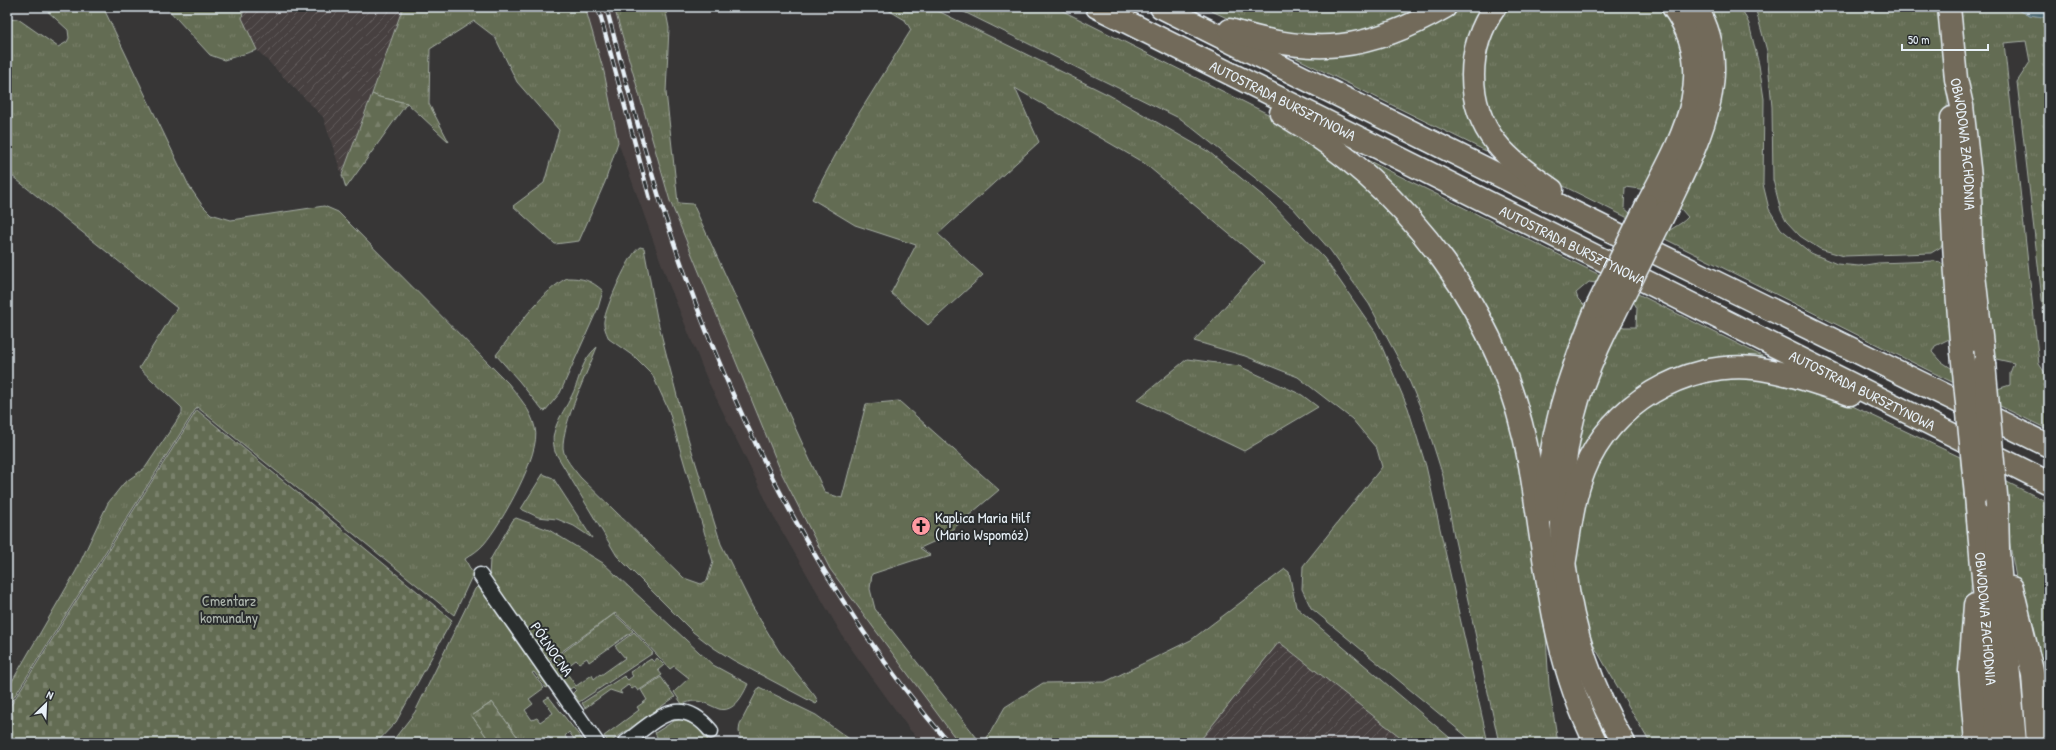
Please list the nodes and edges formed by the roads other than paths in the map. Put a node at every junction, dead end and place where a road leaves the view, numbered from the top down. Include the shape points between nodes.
1 (1097, 7) edge
2 (1445, 7) edge
3 (1495, 7) edge
4 (1673, 7) edge
5 (1696, 7) edge
6 (1162, 8) edge
7 (1950, 9) edge
8 (1215, 66) junction
9 (1956, 79) junction
10 (1656, 209) junction
11 (1605, 228) junction
12 (1922, 418) junction
13 (2049, 446) edge
14 (2049, 483) edge
15 (1997, 510) junction
16 (1979, 541) junction
17 (1555, 559) junction
18 (480, 575) dead end
19 (711, 731) dead end
20 (597, 743) edge
21 (625, 743) edge
22 (1596, 743) edge
23 (1624, 743) edge
24 (1976, 743) edge
25 (1997, 743) edge
26 (2015, 743) edge
27 (2038, 743) edge

1 - 8 main road, AUTOSTRADA BURSZTYNOWA
2 - 6 main road via 1408,27 1380,38 1328,46 1305,46 1256,39
3 - 11 main road via 1483,26 1474,58 1474,92 1482,120 1497,144 1516,164
4 - 10 main road via 1691,39 1696,68 1694,93 1689,118
5 - 10 main road via 1710,46 1713,71 1711,93 1697,140
6 - 11 main road, AUTOSTRADA BURSZTYNOWA
7 - 9 main road
8 - 12 main road, AUTOSTRADA BURSZTYNOWA
8 - 17 main road via 1268,106 1301,125 1352,162 1377,184 1418,226 1457,279 1492,343 1516,407
9 - 15 main road, OBWODOWA ZACHODNIA, bridge via 1962,106 1969,170 1971,248
9 - 16 main road, OBWODOWA ZACHODNIA, bridge via 1952,117 1953,256
10 - 17 main road, bridge via 1605,311 1572,428
11 - 13 main road, AUTOSTRADA BURSZTYNOWA
12 - 14 main road, AUTOSTRADA BURSZTYNOWA
12 - 17 main road via 1768,370 1717,369 1680,379 1645,397 1621,416 1599,443 1579,485 1572,515
15 - 26 main road, OBWODOWA ZACHODNIA via 1998,551
15 - 27 main road via 2033,675
16 - 24 main road via 1970,672
16 - 25 main road, OBWODOWA ZACHODNIA
17 - 22 main road via 1554,618 1563,661 1573,692
17 - 23 main road via 1584,657 1600,697
18 - 20 street, PÓŁNOCNA
19 - 21 street via 696,715 677,711 668,713

